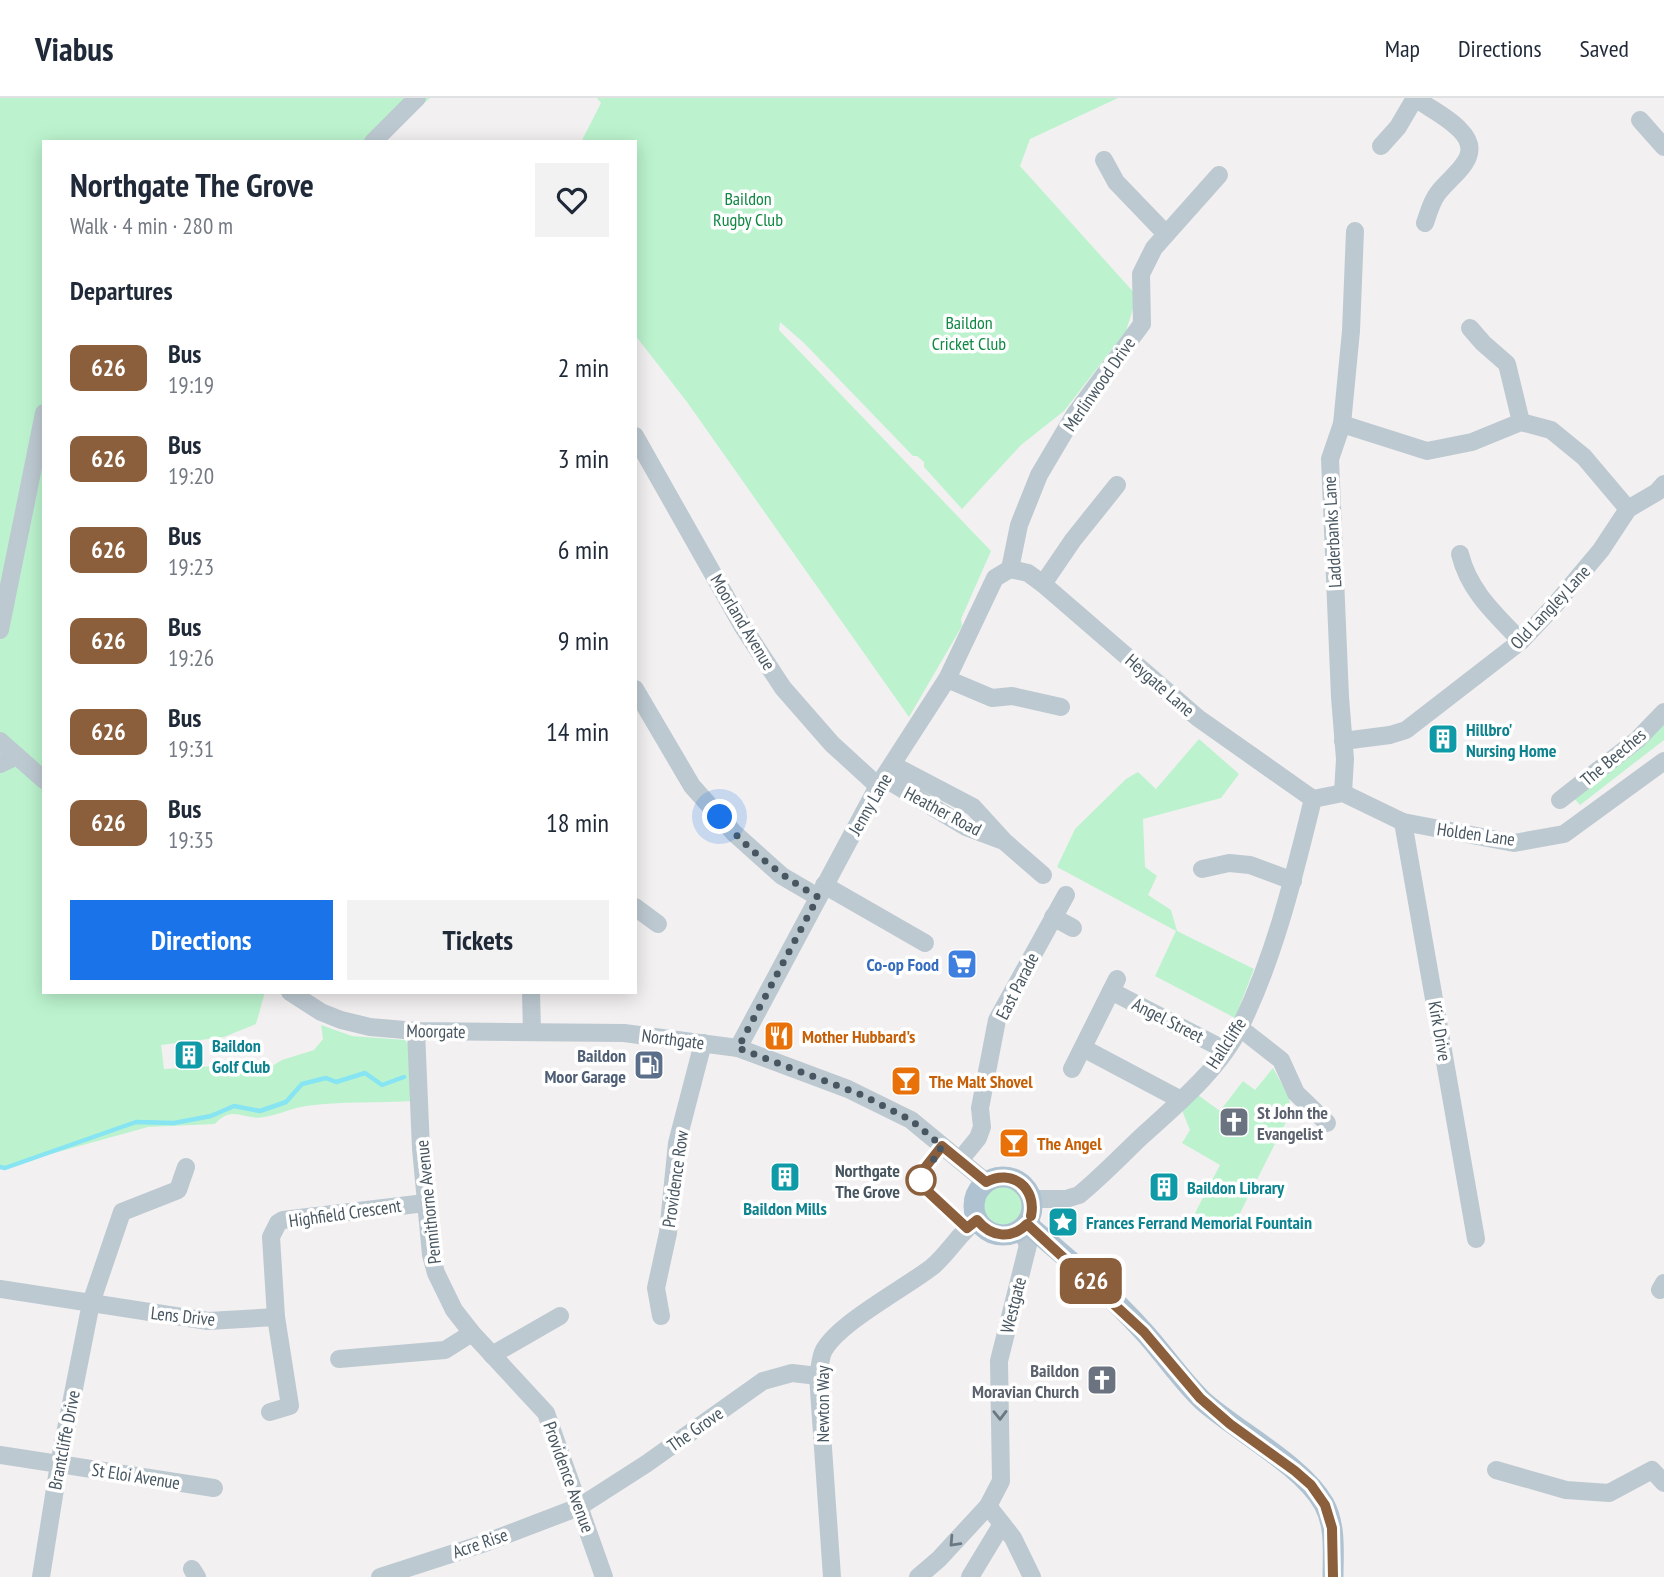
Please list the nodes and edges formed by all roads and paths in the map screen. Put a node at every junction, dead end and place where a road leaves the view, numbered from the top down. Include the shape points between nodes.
1 (417, 98) edge
2 (1415, 98) edge
3 (1640, 120) dead end
4 (375, 140) edge
5 (1381, 146) dead end
6 (1664, 147) edge
7 (1104, 160) dead end
8 (1219, 175) dead end
9 (1432, 214) dead end
10 (1355, 231) dead end
11 (1166, 234) junction
12 (1471, 328) dead end
13 (42, 422) edge
14 (1521, 422) junction
15 (1342, 424) junction
16 (637, 440) edge
17 (1117, 485) dead end
18 (1662, 490) edge
19 (1628, 509) junction
20 (1460, 554) dead end
21 (1010, 569) junction
22 (1043, 584) junction
23 (0, 630) edge
24 (1521, 642) junction
25 (947, 679) junction
26 (637, 692) edge
27 (1061, 707) dead end
28 (1664, 712) edge
29 (0, 741) edge
30 (1343, 741) junction
31 (17, 756) junction
32 (1664, 761) edge
33 (0, 764) edge
34 (885, 776) junction
35 (42, 778) edge
36 (1343, 793) junction
37 (1313, 799) junction
38 (1560, 800) dead end
39 (1403, 822) junction
40 (1202, 869) dead end
41 (1043, 874) dead end
42 (1293, 881) junction
43 (821, 891) junction
44 (1066, 895) dead end
45 (637, 908) edge
46 (1054, 917) junction
47 (659, 924) dead end
48 (1073, 928) dead end
49 (925, 943) dead end
50 (293, 994) edge
51 (531, 994) edge
52 (1240, 1028) junction
53 (416, 1031) junction
54 (532, 1032) junction
55 (703, 1043) junction
56 (738, 1048) junction
57 (1083, 1048) junction
58 (1224, 1050) junction
59 (1072, 1069) dead end
60 (1181, 1100) junction
61 (1327, 1123) dead end
62 (960, 1160) junction
63 (186, 1167) dead end
64 (986, 1182) junction
65 (1032, 1199) junction
66 (425, 1203) junction
67 (977, 1220) junction
68 (1024, 1227) junction
69 (1476, 1239) dead end
70 (0, 1289) edge
71 (91, 1303) junction
72 (561, 1316) dead end
73 (661, 1316) dead end
74 (276, 1317) junction
75 (472, 1333) junction
76 (492, 1355) junction
77 (339, 1359) dead end
78 (818, 1376) junction
79 (270, 1412) dead end
80 (0, 1455) edge
81 (59, 1464) junction
82 (1496, 1470) dead end
83 (1664, 1483) edge
84 (214, 1488) dead end
85 (988, 1506) junction
86 (579, 1507) junction
87 (1002, 1524) junction
88 (41, 1577) edge
89 (380, 1577) edge
90 (604, 1577) edge
91 (832, 1577) edge
92 (918, 1577) edge
93 (970, 1577) edge
94 (1032, 1577) edge
95 (1333, 1577) edge

1 - 4 street
2 - 5 street
2 - 9 street via 1458,128 1475,159 1437,194
3 - 6 street
7 - 11 street via 1116,183
8 - 11 street, Merlinwood Drive
10 - 15 street, Ladderbanks Lane
11 - 21 street, Merlinwood Drive via 1141,274 1142,324 1075,414 1039,475 1019,525
12 - 14 street via 1507,364
13 - 23 street
14 - 15 street via 1472,442 1427,450
14 - 19 street via 1551,430 1584,457
15 - 30 street, Ladderbanks Lane via 1330,459 1329,485
16 - 34 street, Moorland Avenue via 743,627 783,688 832,744
17 - 22 street
18 - 19 street, Old Langley Lane
19 - 24 street, Old Langley Lane via 1601,550
20 - 24 street via 1478,597
21 - 22 street, Heygate Lane via 1028,573
21 - 25 street, Jenny Lane via 995,578
22 - 37 street, Heygate Lane via 1198,718
24 - 30 street, Old Langley Lane via 1406,730
25 - 27 street via 992,698 1012,696
25 - 34 street, Jenny Lane
26 - 43 street via 692,786 734,833 782,876
28 - 38 street, The Beeches via 1637,740
29 - 31 street
30 - 36 street, Ladderbanks Lane
31 - 33 street
31 - 35 street
32 - 39 street, Holden Lane via 1564,834 1514,843
34 - 41 street, Heather Road via 966,827 1004,842
34 - 43 street, Jenny Lane
36 - 37 street
36 - 39 street, Holden Lane
37 - 42 street, Hallcliffe
39 - 69 street, Kirk Drive
40 - 42 street via 1229,863 1250,865
42 - 52 street, Hallcliffe
43 - 49 street
43 - 56 street, Jenny Lane
44 - 46 street, East Parade
45 - 47 street
46 - 48 street
46 - 62 street, East Parade via 997,1020 980,1108 982,1127
50 - 53 street, Moorgate via 341,1020
51 - 54 street
52 - 58 street, Hallcliffe
52 - 61 street via 1281,1060 1296,1093
53 - 54 street, Moorgate
53 - 66 street, Pennithorne Avenue
54 - 55 street, Northgate via 624,1033
55 - 56 street, Northgate
55 - 73 street, Providence Row via 677,1143 668,1233 656,1288
56 - 62 street, Northgate via 862,1095 911,1120
57 - 58 street, Angel Street via 1114,985
57 - 59 street
57 - 60 street
58 - 60 street, Hallcliffe
60 - 65 street, Hallcliffe via 1079,1195
62 - 64 street, Northgate
63 - 71 street, Brantcliffe Drive via 178,1190 122,1212
64 - 65 main road via 1008,1177 1024,1185
64 - 67 main road via 975,1197
65 - 68 main road via 1031,1216
66 - 74 street, Highfield Crescent via 278,1223 271,1237
66 - 75 street, Pennithorne Avenue via 436,1273 454,1310
67 - 68 main road via 1002,1235
67 - 78 street, Newton Way via 933,1266 833,1338 822,1352
68 -> 85 street, Westgate via 1028,1245 999,1361 1001,1481
68 - 95 main road via 1144,1332 1200,1398 1311,1485 1325,1505 1332,1528
70 - 71 street, Lens Drive
71 - 74 street, Lens Drive via 208,1321
71 - 81 street, Brantcliffe Drive
72 - 76 street
74 - 79 street via 290,1405
75 - 76 street, Pennithorne Avenue
75 - 77 street via 445,1350
76 - 86 street, Providence Avenue via 546,1413
78 - 86 street, The Grove via 792,1373 763,1381
78 - 91 street, Newton Way
80 - 81 street, St Eloi Avenue
81 - 84 street, St Eloi Avenue
81 - 88 street, Brantcliffe Drive
82 - 83 street via 1566,1490 1609,1493 1652,1470
85 - 87 street
85 -> 92 street
86 - 89 street, Acre Rise
86 - 90 street, Providence Avenue
87 - 93 street
87 - 94 street

